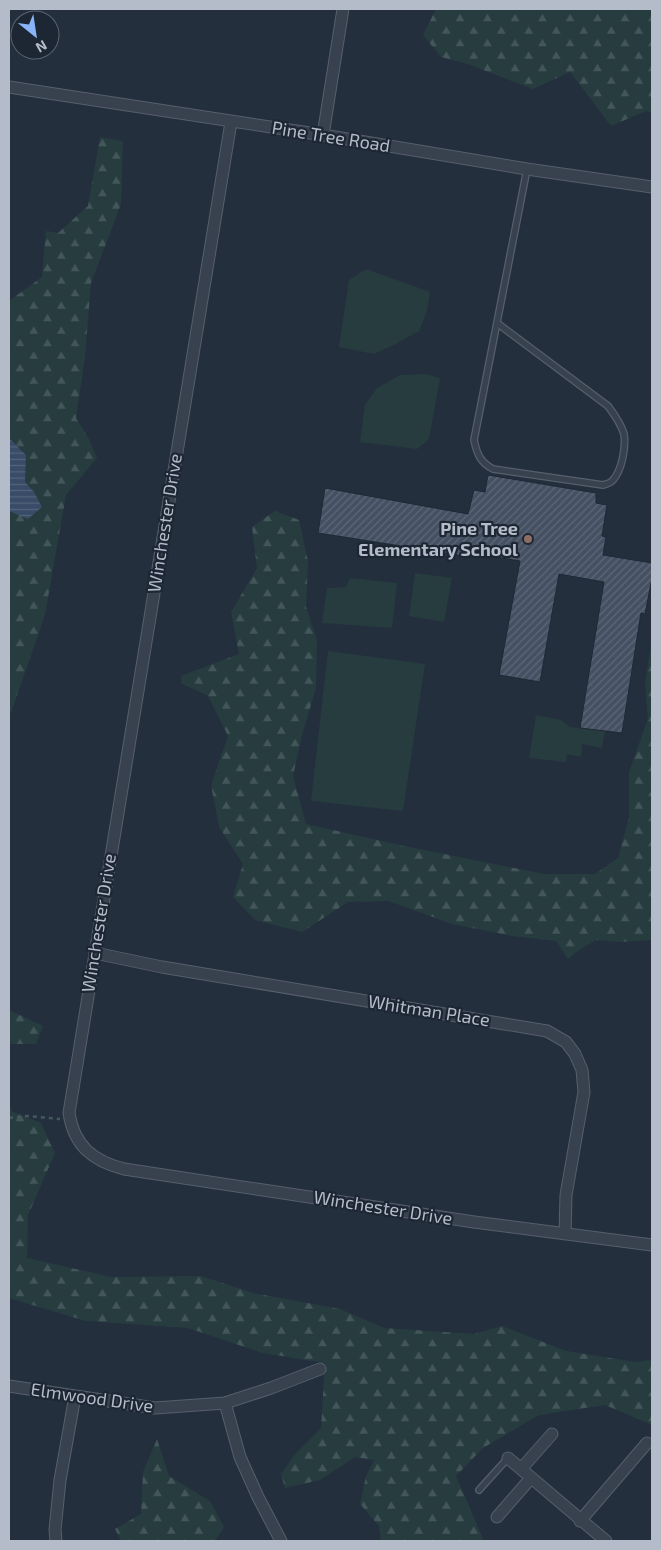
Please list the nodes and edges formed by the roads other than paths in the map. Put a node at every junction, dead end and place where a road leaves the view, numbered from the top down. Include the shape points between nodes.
1 (343, 9) edge
2 (9, 87) edge
3 (231, 122) junction
4 (323, 135) junction
5 (527, 170) junction
6 (652, 187) edge
7 (498, 323) junction
8 (95, 953) junction
9 (565, 1234) junction
10 (652, 1245) edge
11 (320, 1369) dead end
12 (9, 1386) edge
13 (75, 1396) junction
14 (225, 1403) junction
15 (552, 1434) dead end
16 (647, 1444) dead end
17 (508, 1458) joint
18 (520, 1469) junction
19 (531, 1478) junction
20 (479, 1490) dead end
21 (497, 1517) dead end
22 (580, 1521) junction
23 (56, 1541) edge
24 (281, 1541) edge
25 (606, 1541) edge

1 - 4 street
2 - 3 street, Pine Tree Road
3 - 4 street, Pine Tree Road
3 - 8 street, Winchester Drive
4 - 5 street, Pine Tree Road
5 - 6 street, Pine Tree Road
5 - 7 lane
7 - 7 lane via 474,440 485,465 493,469 603,485 612,481 619,471 624,445 623,432 616,417 608,406
8 - 9 street, Whitman Place via 547,1030 566,1042 575,1054 582,1070 584,1092 566,1195
8 - 9 street, Winchester Drive via 69,1113 78,1140 95,1159 124,1169
9 - 10 street, Winchester Drive
11 - 14 street, Elmwood Drive
12 - 13 street, Elmwood Drive
13 - 14 street, Elmwood Drive via 155,1408
13 - 23 street via 60,1480
14 - 24 street via 240,1458
15 - 18 street
16 - 22 street
17 - 18 street
17 - 20 lane
18 - 19 street
19 - 21 street
19 - 22 street
22 - 25 street

